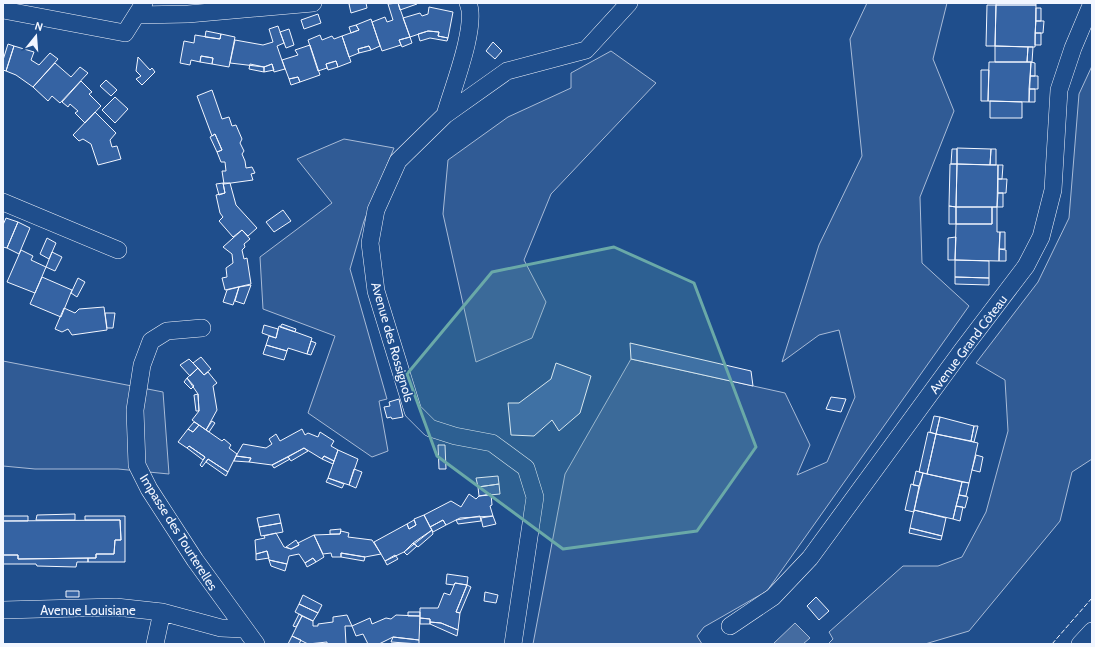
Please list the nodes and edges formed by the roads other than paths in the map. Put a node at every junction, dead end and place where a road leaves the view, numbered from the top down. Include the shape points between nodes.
1 (313, 3) edge
2 (468, 3) edge
3 (629, 3) edge
4 (1092, 3) edge
5 (141, 9) edge
6 (3, 10) edge
7 (445, 115) junction
8 (3, 202) edge
9 (118, 250) dead end
10 (202, 328) dead end
11 (3, 610) edge
12 (162, 612) junction
13 (730, 626) dead end
14 (243, 629) junction
15 (1092, 631) edge
16 (154, 644) edge
17 (256, 644) edge
18 (513, 644) edge
19 (1080, 644) edge

1 - 5 street via 188,14
2 - 7 street via 471,10 468,36
3 - 7 street, Avenue des Rossignols via 586,50 507,72
4 - 13 street, Avenue Grand Côteau via 1059,90 1053,190 1041,237 1026,266 810,558 773,597
5 - 6 street via 125,33
7 - 18 street, Avenue des Rossignols via 398,161 376,210 370,243 376,291 413,411 430,428 492,443 526,468 535,497
8 - 9 street
10 - 14 street, Impasse des Tourterelles via 167,331 151,341 142,365 136,410 137,464 149,489 186,547
11 - 12 street, Avenue Louisiane via 116,607
12 - 14 street, Avenue Louisiane via 221,628
12 - 16 street
14 - 17 street, Impasse des Tourterelles
15 - 19 street

